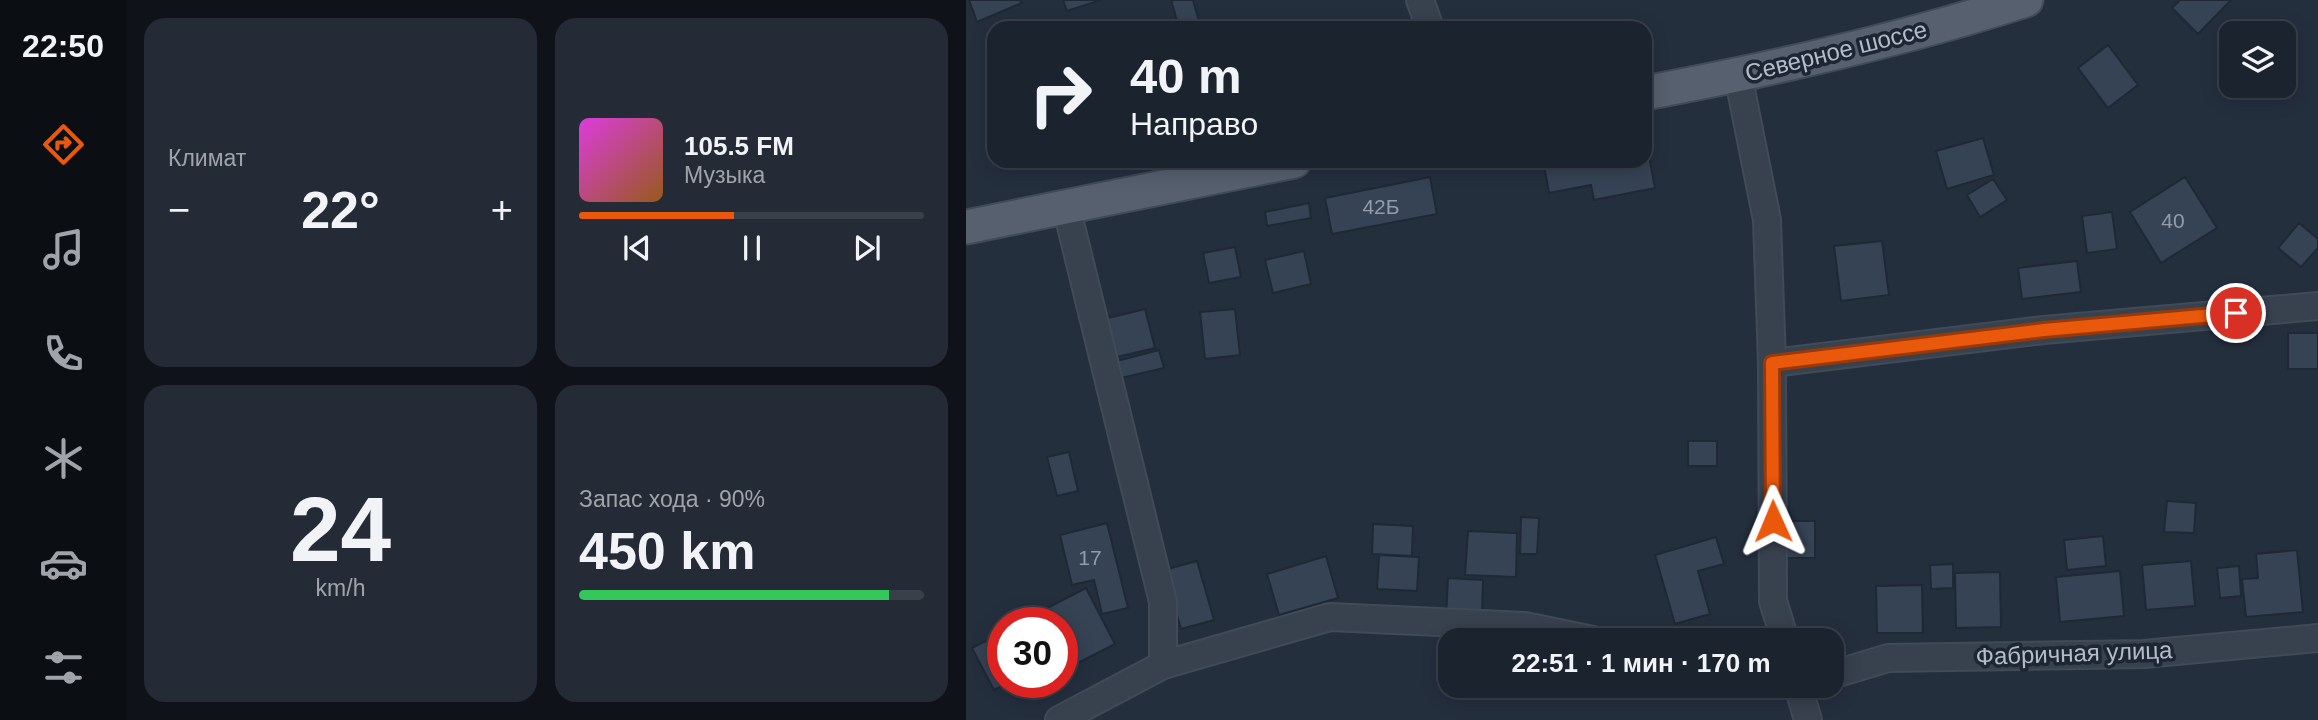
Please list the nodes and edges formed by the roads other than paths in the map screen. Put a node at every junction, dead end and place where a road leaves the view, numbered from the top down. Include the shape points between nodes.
1 (1420, 0) edge
2 (2026, 0) edge
3 (1428, 21) edge
4 (1738, 75) junction
5 (1652, 92) edge
6 (1259, 168) edge
7 (1066, 206) junction
8 (966, 227) edge
9 (2318, 306) edge
10 (1772, 363) junction
11 (1535, 628) edge
12 (1781, 628) edge
13 (2318, 638) edge
14 (1163, 666) junction
15 (1844, 671) edge
16 (1802, 698) edge
17 (1059, 720) edge
18 (1808, 720) edge

1 - 3 street
2 - 4 main road, Северное шоссе
4 - 5 main road, Северное шоссе
4 - 10 street via 1767,220
6 - 7 main road
7 - 8 main road
7 - 14 street via 1163,602
9 - 10 street via 2044,330
10 - 12 street via 1773,601
11 - 14 street via 1330,617
13 - 15 street, Фабричная улица via 2144,653 1888,658
14 - 17 street
16 - 18 street

